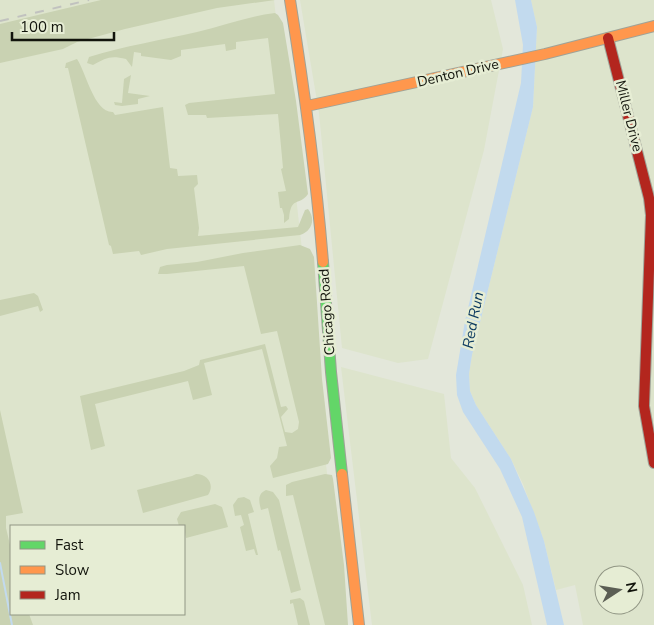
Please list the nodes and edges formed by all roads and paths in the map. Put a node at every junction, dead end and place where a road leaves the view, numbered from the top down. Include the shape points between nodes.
1 (290, 0) edge
2 (654, 26) edge
3 (608, 38) junction
4 (307, 106) junction
5 (654, 463) edge
6 (359, 625) edge

1 - 4 street, Chicago Road
2 - 3 street, Denton Drive
3 - 4 street, Denton Drive
3 - 5 street, Miller Drive via 652,215 644,406
4 - 6 street, Chicago Road

